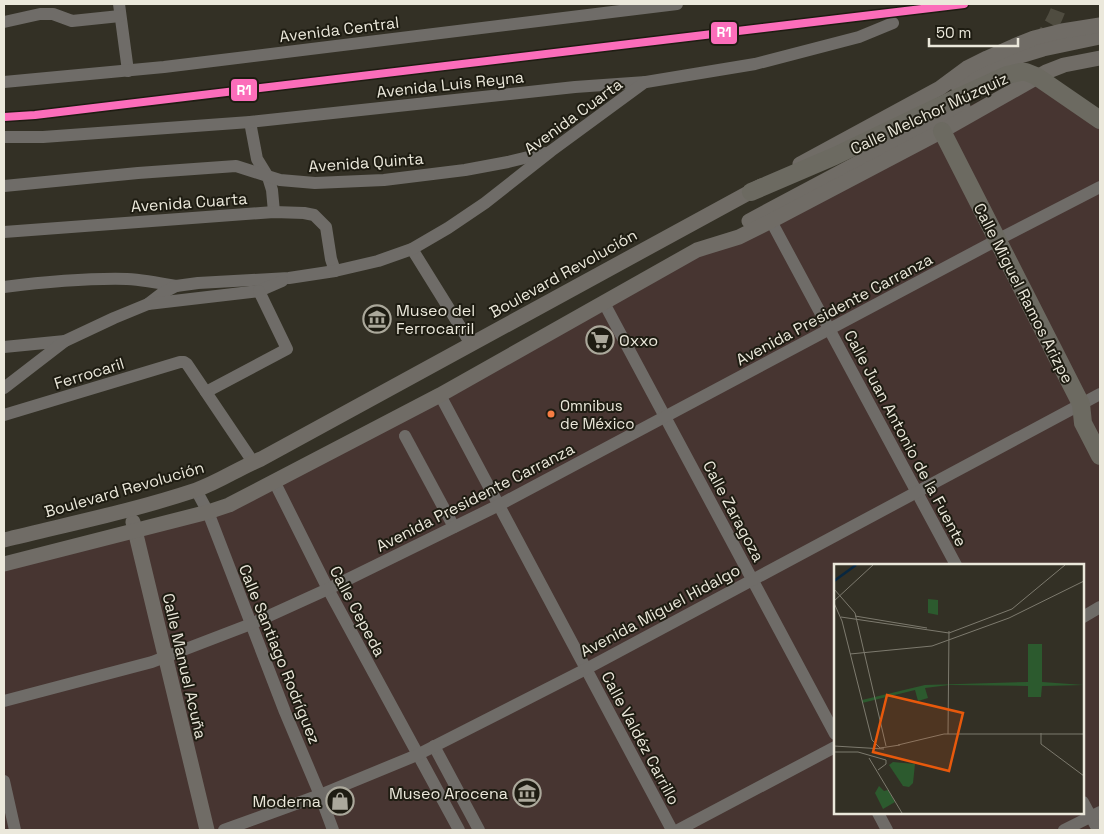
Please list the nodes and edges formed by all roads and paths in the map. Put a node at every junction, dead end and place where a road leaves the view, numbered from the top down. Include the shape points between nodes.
1 (677, 4) edge
2 (120, 10) edge
3 (4, 22) edge
4 (893, 24) dead end
5 (1100, 25) edge
6 (1100, 37) edge
7 (1100, 58) edge
8 (128, 71) junction
9 (1036, 76) junction
10 (4, 82) edge
11 (646, 82) junction
12 (940, 88) junction
13 (963, 107) dead end
14 (1100, 120) edge
15 (250, 122) junction
16 (942, 131) junction
17 (4, 137) edge
18 (551, 151) junction
19 (268, 177) junction
20 (4, 186) edge
21 (1100, 188) edge
22 (751, 192) junction
23 (274, 212) junction
24 (771, 221) junction
25 (4, 232) edge
26 (997, 240) junction
27 (412, 249) junction
28 (697, 250) junction
29 (335, 272) junction
30 (288, 278) junction
31 (176, 286) junction
32 (4, 287) edge
33 (259, 291) junction
34 (604, 303) junction
35 (148, 304) junction
36 (830, 330) junction
37 (65, 341) junction
38 (471, 344) junction
39 (4, 347) edge
40 (4, 388) edge
41 (206, 392) junction
42 (1100, 394) edge
43 (440, 395) junction
44 (1081, 404) junction
45 (4, 415) edge
46 (665, 416) junction
47 (405, 436) dead end
48 (1100, 456) edge
49 (253, 462) junction
50 (274, 482) junction
51 (196, 490) junction
52 (917, 492) junction
53 (499, 505) junction
54 (130, 509) junction
55 (208, 512) junction
56 (454, 528) junction
57 (135, 531) junction
58 (4, 540) edge
59 (4, 564) edge
60 (955, 564) edge
61 (753, 580) junction
62 (328, 589) junction
63 (1100, 608) edge
64 (1084, 616) edge
65 (250, 624) junction
66 (165, 657) junction
67 (586, 669) junction
68 (4, 701) edge
69 (834, 732) edge
70 (434, 746) junction
71 (834, 748) edge
72 (417, 755) junction
73 (4, 781) edge
74 (320, 795) junction
75 (1084, 803) edge
76 (879, 814) edge
77 (1096, 814) edge
78 (15, 830) edge
79 (207, 830) edge
80 (224, 830) edge
81 (333, 830) edge
82 (459, 830) edge
83 (479, 830) edge
84 (672, 830) edge
85 (678, 830) edge
86 (887, 830) edge
87 (1064, 830) edge
88 (1098, 830) edge

1 - 8 street, Avenida Central
2 - 3 street via 72,21 53,14 40,14
2 - 8 street
4 - 11 street, Avenida Luis Reyna via 859,38 755,64
5 - 12 main road, Boulevard Revolución via 1034,38 967,68
6 - 12 main road via 1020,56
7 - 9 main road via 1055,67
8 - 10 street, Avenida Central
9 - 14 highway
9 - 16 main road
9 - 22 highway, Calle Melchor Múzquiz via 1026,72 1007,76
11 - 15 street, Avenida Luis Reyna
11 - 18 street, Avenida Cuarta
12 - 22 main road, Boulevard Revolución
13 - 28 main road
15 - 17 street, Avenida Luis Reyna
15 - 19 street via 257,159
16 - 24 main road
16 - 26 highway, Calle Miguel Ramos Arizpe
18 - 19 street, Avenida Quinta via 465,170 384,180 316,183
18 - 27 street, Avenida Cuarta via 485,203
19 - 20 street, Avenida Quinta via 236,166
19 - 23 street
21 - 26 street, Avenida Presidente Carranza
22 - 38 main road, Boulevard Revolución
23 - 25 street, Avenida Cuarta
23 - 29 street, Avenida Cuarta via 304,213 314,216 326,227
24 - 28 main road via 739,237
24 - 36 street, Calle Juan Antonio de la Fuente
26 - 36 street, Avenida Presidente Carranza
26 - 44 highway, Calle Miguel Ramos Arizpe
27 - 29 street, Avenida Cuarta
27 - 38 street
28 - 34 main road
29 - 30 street, Avenida Cuarta
30 - 31 street, Avenida Cuarta
30 - 33 street, Avenida Cuarta
31 - 32 street via 127,279 54,281
31 - 35 street, Avenida Cuarta
33 - 35 street, Avenida Cuarta
33 - 41 street via 287,349
34 - 43 main road
34 - 46 street, Calle Zaragoza
35 - 37 street, Avenida Cuarta
36 - 46 street, Avenida Presidente Carranza
36 - 52 street, Calle Juan Antonio de la Fuente
37 - 39 street
37 - 40 street, Avenida Cuarta
38 - 49 main road, Boulevard Revolución
41 - 45 street, Ferrocaril via 187,364 180,362
41 - 49 street
42 - 44 street, Avenida Miguel Hidalgo
43 - 50 main road
43 - 53 street, Calle Valdéz Carrillo
44 - 48 highway, Calle Miguel Ramos Arizpe via 1083,423
44 - 52 street, Avenida Miguel Hidalgo
46 - 53 street, Avenida Presidente Carranza
46 - 61 street, Calle Zaragoza
47 - 56 street
49 - 51 main road, Boulevard Revolución
50 - 55 main road
50 - 62 street, Calle Cepeda
51 - 54 main road, Boulevard Revolución
51 - 55 street, Calle Santiago Rodríguez
52 - 60 street, Calle Juan Antonio de la Fuente
52 - 61 street, Avenida Miguel Hidalgo
53 - 56 street, Avenida Presidente Carranza
53 - 67 street, Calle Valdéz Carrillo
54 - 57 main road, Calle Manuel Acuña
54 - 58 main road, Boulevard Revolución
55 - 57 main road
55 - 65 street, Calle Santiago Rodríguez
56 - 62 street, Avenida Presidente Carranza
57 - 59 main road
57 - 66 main road, Calle Manuel Acuña
61 - 67 street, Avenida Miguel Hidalgo
61 - 69 street, Calle Zaragoza
62 - 65 street, Avenida Presidente Carranza
62 - 72 street, Calle Cepeda
63 - 64 street
65 - 66 street, Avenida Presidente Carranza
65 - 74 street, Calle Santiago Rodríguez
66 - 68 street, Avenida Presidente Carranza
66 - 79 main road, Calle Manuel Acuña
67 - 70 street, Avenida Miguel Hidalgo
67 - 84 street, Calle Valdéz Carrillo
70 - 72 street, Avenida Miguel Hidalgo
70 - 83 street
71 - 85 street
72 - 74 street, Avenida Miguel Hidalgo
72 - 82 street, Calle Cepeda
73 - 78 street
74 - 80 street, Avenida Miguel Hidalgo
74 - 81 street, Calle Santiago Rodríguez
75 - 77 street
76 - 86 street
77 - 87 street
77 - 88 street

